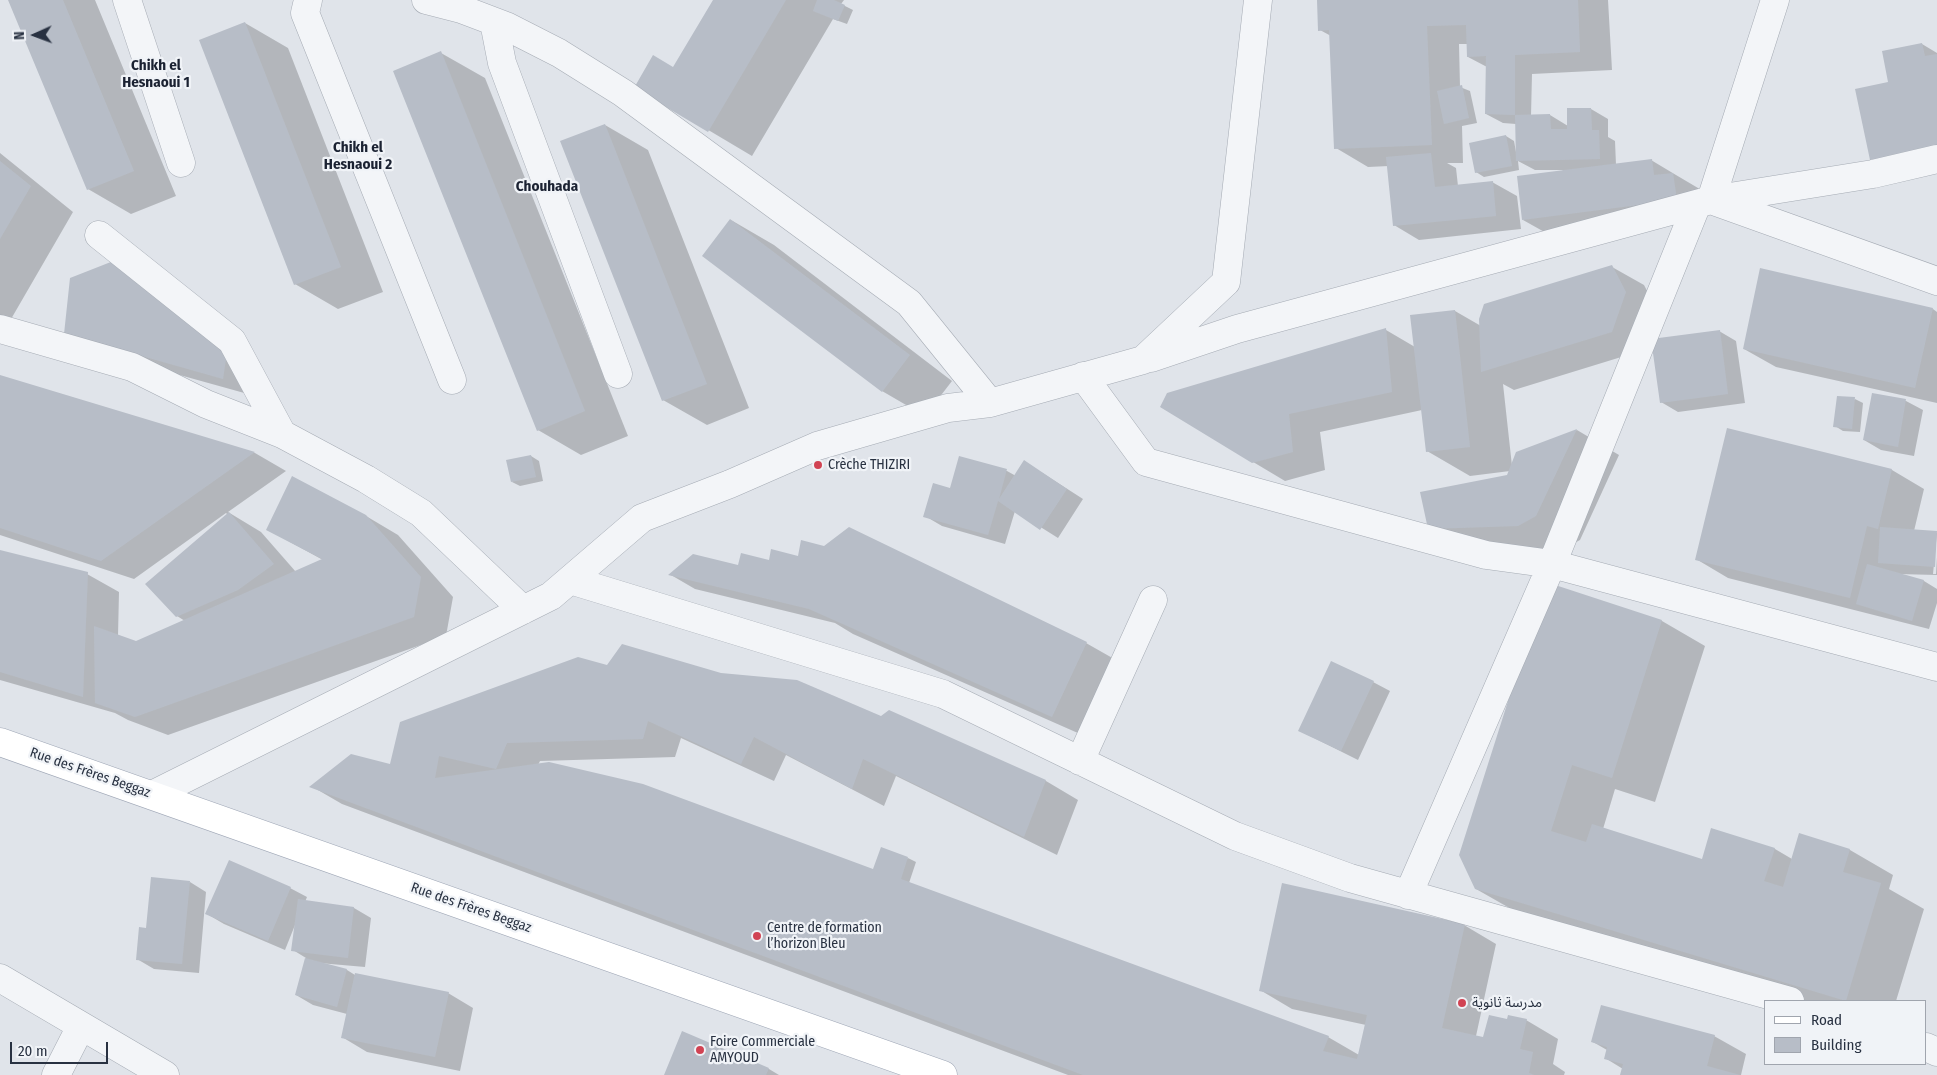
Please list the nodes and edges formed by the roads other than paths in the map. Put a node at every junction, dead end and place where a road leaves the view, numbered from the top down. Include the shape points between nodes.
1 (127, 0) edge
2 (308, 0) edge
3 (426, 0) edge
4 (1258, 0) edge
5 (1775, 0) edge
6 (494, 22) junction
7 (1937, 159) edge
8 (181, 163) dead end
9 (1704, 202) junction
10 (99, 236) dead end
11 (1937, 281) edge
12 (0, 329) edge
13 (1143, 360) junction
14 (618, 374) dead end
15 (1083, 376) junction
16 (452, 380) dead end
17 (990, 403) junction
18 (282, 434) junction
19 (1552, 564) junction
20 (570, 580) junction
21 (1153, 600) dead end
22 (523, 610) junction
23 (1937, 666) edge
24 (0, 742) edge
25 (1080, 760) junction
26 (152, 795) junction
27 (1408, 895) junction
28 (0, 978) edge
29 (1786, 1000) edge
30 (81, 1026) junction
31 (56, 1075) edge
32 (164, 1075) edge
33 (943, 1075) edge

1 - 8 street
2 - 16 street via 305,13
3 - 6 street
4 - 13 street via 1226,282
5 - 9 street
6 - 14 street via 502,62
6 - 17 street via 559,53 623,93 909,303
7 - 9 street via 1873,174
9 - 11 street
9 - 13 street via 1237,329
9 - 19 street
10 - 18 street via 232,341
12 - 18 street via 132,367 206,404
13 - 15 street
15 - 17 street
15 - 19 street via 1146,462 1486,555
17 - 20 street via 948,408 817,446 642,518
18 - 22 street via 421,513
19 - 23 street
19 - 27 street
20 - 22 street via 551,596
20 - 25 street via 943,694
21 - 25 street
22 - 26 street
24 - 26 main road, Rue des Frères Beggaz
25 - 27 street via 1235,836 1350,878
26 - 33 main road, Rue des Frères Beggaz
27 - 29 street
28 - 30 street
30 - 31 street
30 - 32 street

